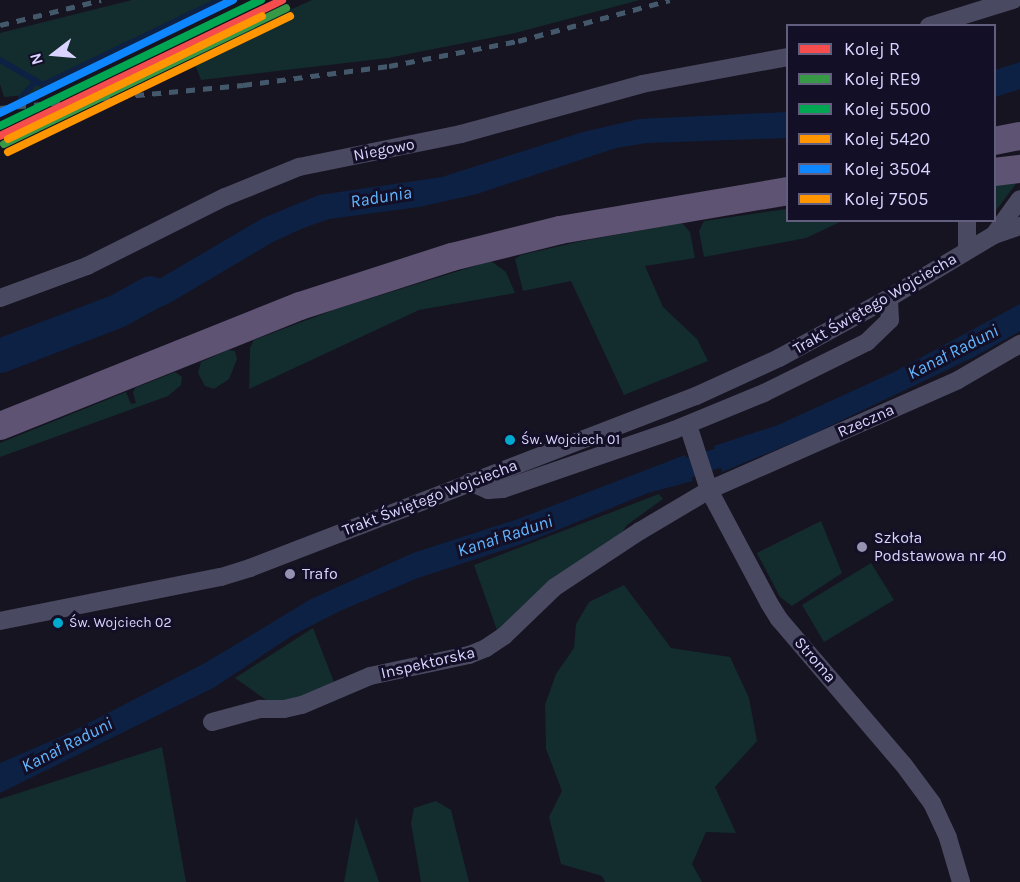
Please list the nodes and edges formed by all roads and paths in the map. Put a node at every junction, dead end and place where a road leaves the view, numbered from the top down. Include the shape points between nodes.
1 (1013, 0) edge
2 (935, 24) edge
3 (786, 57) edge
4 (1020, 136) edge
5 (996, 141) edge
6 (1020, 169) edge
7 (996, 172) edge
8 (786, 191) edge
9 (1020, 199) edge
10 (968, 222) edge
11 (1020, 226) edge
12 (994, 235) junction
13 (968, 250) junction
14 (0, 298) edge
15 (889, 298) junction
16 (1020, 344) edge
17 (688, 425) junction
18 (0, 426) edge
19 (470, 482) junction
20 (708, 486) junction
21 (0, 621) edge
22 (212, 722) dead end
23 (961, 882) edge

1 - 2 street
3 - 14 street, Niegowo via 642,84 461,134 299,167 225,196 87,266
4 - 5 main road
6 - 7 main road
8 - 18 main road via 560,230 452,257 300,306
9 - 12 street, Trakt Świętego Wojciecha
10 - 13 street, Trakt Świętego Wojciecha
11 - 12 street, Trakt Świętego Wojciecha
12 - 13 street, Trakt Świętego Wojciecha
13 - 15 street, Trakt Świętego Wojciecha
15 - 17 street via 890,320 867,342
15 - 19 street, Trakt Świętego Wojciecha via 779,358 696,396
16 - 20 street, Rzeczna via 958,380
17 - 19 street via 503,489 488,490
17 - 20 street, Stroma
19 - 21 street, Trakt Świętego Wojciecha via 221,577
20 - 22 street, Inspektorska via 555,587 486,648 470,655 370,676 302,705 260,709
20 - 23 street, Stroma via 779,619 932,803

